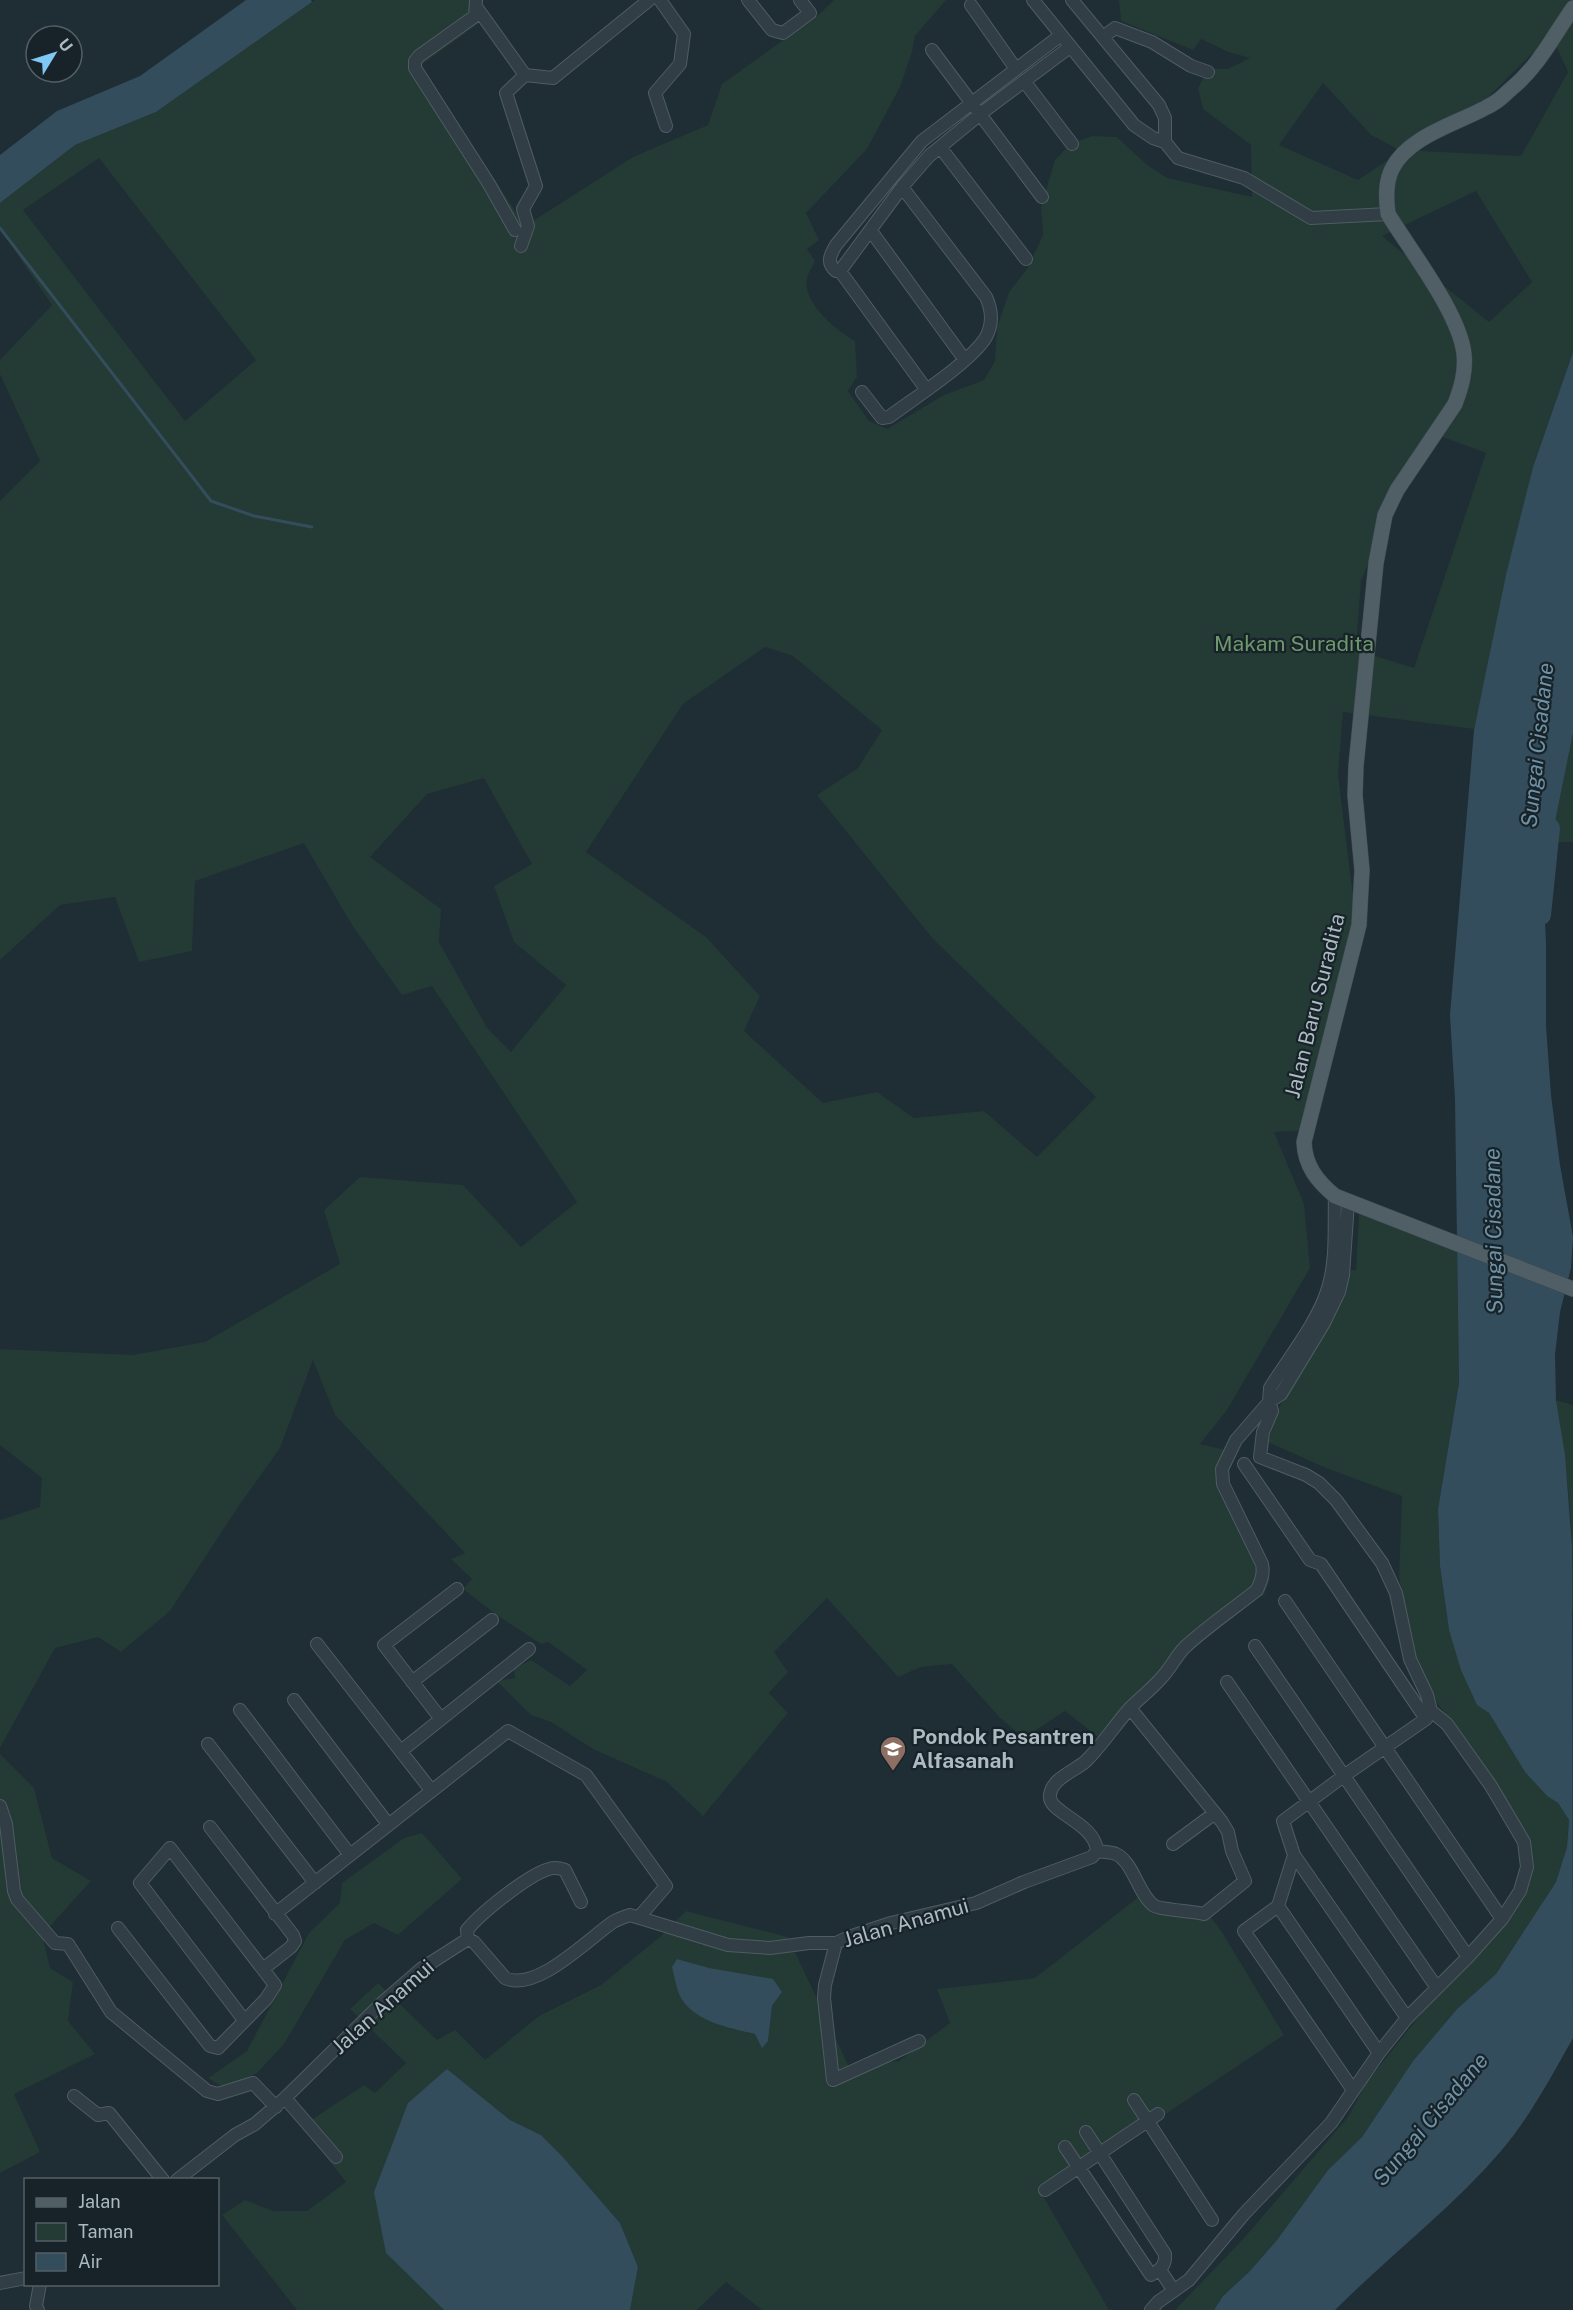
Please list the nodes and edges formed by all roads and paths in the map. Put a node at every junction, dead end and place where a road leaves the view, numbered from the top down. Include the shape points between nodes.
1 (649, 0) edge
2 (660, 0) edge
3 (748, 0) edge
4 (800, 0) edge
5 (1032, 0) edge
6 (1072, 0) edge
7 (477, 4) edge
8 (971, 5) dead end
9 (1573, 8) edge
10 (1060, 36) junction
11 (1102, 37) junction
12 (1070, 47) junction
13 (932, 50) dead end
14 (1016, 69) junction
15 (1208, 72) dead end
16 (525, 75) junction
17 (1024, 81) junction
18 (971, 103) junction
19 (979, 115) junction
20 (666, 126) dead end
21 (1165, 142) junction
22 (1072, 144) dead end
23 (940, 147) junction
24 (902, 187) junction
25 (1042, 197) dead end
26 (1388, 214) junction
27 (515, 230) dead end
28 (871, 231) junction
29 (521, 246) dead end
30 (1026, 259) dead end
31 (840, 271) junction
32 (965, 360) junction
33 (926, 388) junction
34 (862, 392) dead end
35 (1347, 1201) junction
36 (1573, 1289) edge
37 (1269, 1402) junction
38 (1244, 1464) dead end
39 (457, 1589) dead end
40 (1285, 1600) dead end
41 (492, 1620) dead end
42 (317, 1644) dead end
43 (1255, 1646) dead end
44 (529, 1649) dead end
45 (412, 1682) junction
46 (1227, 1682) dead end
47 (294, 1700) dead end
48 (1130, 1708) junction
49 (240, 1710) dead end
50 (1429, 1715) junction
51 (441, 1719) junction
52 (208, 1744) dead end
53 (1385, 1748) junction
54 (401, 1751) junction
55 (1345, 1775) junction
56 (431, 1790) junction
57 (1310, 1802) junction
58 (0, 1806) edge
59 (1215, 1813) junction
60 (388, 1824) junction
61 (210, 1827) dead end
62 (1173, 1844) dead end
63 (1097, 1851) junction
64 (350, 1855) junction
65 (1294, 1855) junction
66 (315, 1883) junction
67 (581, 1902) dead end
68 (1278, 1906) junction
69 (275, 1914) junction
70 (640, 1916) junction
71 (1502, 1918) junction
72 (118, 1928) dead end
73 (468, 1939) junction
74 (836, 1943) junction
75 (1468, 1957) junction
76 (263, 1969) junction
77 (1437, 1988) junction
78 (1407, 2018) junction
79 (244, 2020) junction
80 (919, 2041) dead end
81 (1379, 2053) junction
82 (1353, 2090) junction
83 (74, 2096) dead end
84 (1134, 2100) dead end
85 (280, 2103) junction
86 (1153, 2118) junction
87 (1086, 2132) dead end
88 (1065, 2147) dead end
89 (1100, 2154) junction
90 (336, 2157) dead end
91 (1079, 2168) junction
92 (161, 2178) edge
93 (180, 2178) edge
94 (1045, 2190) dead end
95 (1212, 2220) dead end
96 (1160, 2270) junction
97 (24, 2278) edge
98 (0, 2283) edge
99 (40, 2286) edge
100 (1174, 2291) junction
101 (38, 2310) edge
102 (1151, 2310) edge

1 - 16 street via 553,78
2 - 20 street via 684,34 680,64 655,93
3 - 4 street via 772,30 783,33 810,12
5 - 10 street
6 - 11 street
7 - 16 street
7 - 27 street via 475,16 419,56 415,68
8 - 14 street
9 - 26 main road via 1527,75 1495,102 1434,132 1400,156 1389,176
10 - 12 street
10 - 14 street
11 - 15 street via 1115,28 1152,42
11 - 21 street via 1159,105 1165,118
12 - 17 street
12 - 21 street via 1134,125
13 - 18 street
14 - 18 street
16 - 29 street via 506,93 536,186 523,209 528,226
17 - 19 street
17 - 22 street
18 - 19 street
18 - 31 street via 915,149 836,245 829,263 836,272
19 - 23 street
19 - 25 street
21 - 26 street via 1178,158 1244,178 1311,218
23 - 24 street
23 - 30 street
24 - 28 street
24 - 32 street via 990,306 986,337
26 - 35 main road, Jalan Baru Suradita via 1451,313 1462,343 1464,373 1455,404 1390,502 1379,541 1356,766 1362,870 1359,925 1304,1142 1310,1169 1321,1185
28 - 31 street
28 - 32 street
31 - 33 street
32 - 33 street
33 - 34 street via 885,418
35 - 36 main road, Jalan Baru Suradita
35 - 37 street via 1328,1289 1316,1316 1270,1388
37 - 48 street via 1236,1440 1222,1469 1223,1484 1262,1564 1257,1590 1184,1648 1163,1677
37 - 50 street via 1272,1411 1263,1432 1260,1457 1319,1483 1382,1563 1396,1593 1410,1659 1427,1695
38 - 50 street via 1310,1560 1321,1564
39 - 45 street via 384,1645
40 - 53 street
41 - 45 street
42 - 54 street
43 - 55 street
44 - 51 street
45 - 51 street
46 - 57 street
47 - 60 street
48 - 59 street
48 - 63 street via 1085,1761 1064,1776 1050,1794 1055,1807 1087,1829
49 - 64 street
50 - 53 street
50 - 71 street via 1447,1724 1524,1842 1527,1867 1520,1891
51 - 54 street
52 - 66 street
53 - 55 street
53 - 71 street
54 - 56 street
55 - 57 street
55 - 75 street
56 - 60 street
56 - 70 street via 508,1731 586,1775 666,1886
57 - 65 street via 1283,1821
57 - 77 street
58 - 85 street via 17,1899 55,1942 68,1944 111,2013 207,2091 218,2094 253,2083
59 - 62 street
59 - 63 street via 1228,1832 1234,1857 1245,1878 1204,1914 1153,1905 1120,1857
60 - 64 street
61 - 69 street
63 - 74 street, Jalan Anamui via 1092,1857 976,1903 891,1923
64 - 66 street
65 - 68 street
65 - 78 street
66 - 69 street
67 - 73 street via 565,1870 555,1867 520,1885 477,1917 467,1930
68 - 81 street
68 - 82 street via 1244,1932
69 - 76 street via 295,1941
70 - 73 street via 614,1921 576,1953 526,1982 505,1978
70 - 74 street, Jalan Anamui via 728,1945 770,1948 809,1942
71 - 75 street
72 - 79 street via 210,2046 218,2048
73 - 85 street, Jalan Anamui via 421,1970 383,2002
74 - 80 street via 824,1998 833,2080
75 - 77 street
76 - 79 street via 275,1985
76 - 79 street via 170,1848 140,1883
77 - 78 street
78 - 81 street
81 - 82 street
82 - 100 street via 1331,2123 1244,2214 1189,2280
83 - 92 street via 98,2115 109,2114
84 - 86 street
85 - 90 street
85 - 93 street, Jalan Anamui
86 - 89 street
86 - 95 street
87 - 89 street
88 - 91 street
89 - 91 street
89 - 96 street via 1165,2254 1166,2262
91 - 94 street
91 - 96 street via 1151,2275
96 - 100 street
97 - 98 street
99 - 101 street
100 - 102 street

